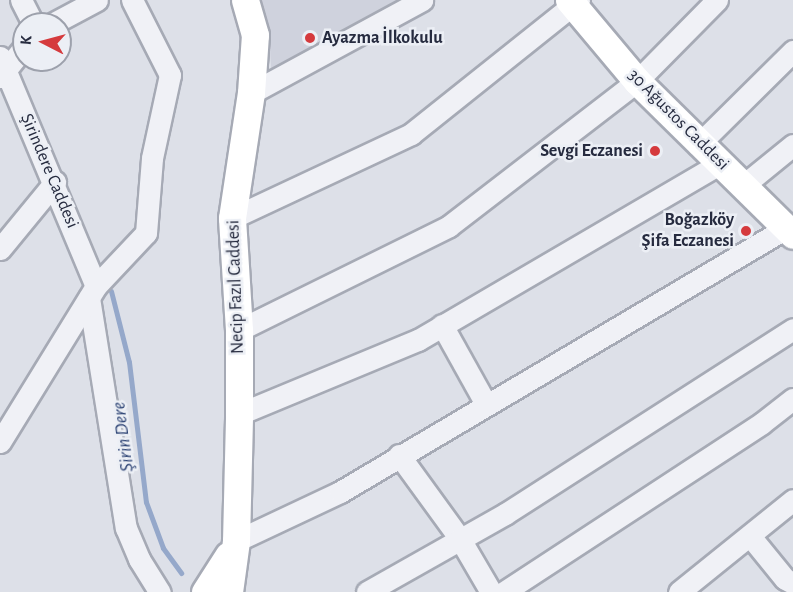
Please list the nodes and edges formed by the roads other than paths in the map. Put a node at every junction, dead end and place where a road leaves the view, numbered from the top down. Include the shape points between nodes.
1 (98, 0) edge
2 (132, 0) edge
3 (245, 0) edge
4 (422, 0) edge
5 (717, 0) edge
6 (574, 2) edge
7 (72, 14) edge
8 (793, 51) edge
9 (2, 68) edge
10 (637, 81) junction
11 (251, 93) junction
12 (698, 145) junction
13 (793, 145) edge
14 (719, 164) junction
15 (55, 182) junction
16 (745, 184) junction
17 (232, 218) junction
18 (790, 232) edge
19 (0, 249) edge
20 (92, 292) junction
21 (442, 325) junction
22 (793, 329) edge
23 (239, 330) junction
24 (793, 399) edge
25 (486, 404) junction
26 (239, 414) junction
27 (0, 441) edge
28 (399, 456) junction
29 (793, 500) edge
30 (750, 536) junction
31 (460, 539) junction
32 (236, 542) junction
33 (793, 583) edge
34 (160, 592) edge
35 (205, 592) edge
36 (229, 592) edge
37 (367, 592) edge
38 (491, 592) edge
39 (504, 592) edge
40 (679, 592) edge

1 - 7 street
2 - 20 street via 170,75 152,158 146,233
3 - 11 main road, Necip Fazıl Caddesi via 255,34
4 - 11 street
5 - 10 street
6 - 10 main road, 30 Ağustos Caddesi
6 - 17 street via 411,134
8 - 12 street
9 - 15 street, Şirindere Caddesi
10 - 12 main road, 30 Ağustos Caddesi
10 - 23 street via 449,226
11 - 17 main road, Necip Fazıl Caddesi
12 - 14 main road, 30 Ağustos Caddesi
13 - 16 street
14 - 16 main road, 30 Ağustos Caddesi
14 - 21 street
15 - 19 street
15 - 20 street, Şirindere Caddesi
16 - 18 main road, 30 Ağustos Caddesi
17 - 23 main road, Necip Fazıl Caddesi
18 - 25 street
20 - 27 street
20 - 34 street, Şirindere Caddesi via 126,528 139,559
21 - 25 street
21 - 26 street via 418,340
22 - 31 street
23 - 26 main road, Necip Fazıl Caddesi
24 - 39 street
25 - 28 street
26 - 32 main road, Necip Fazıl Caddesi
28 - 31 street
28 - 32 street via 340,492
29 - 30 street
30 - 33 street via 785,579
30 - 40 street
31 - 37 street
31 - 38 street
32 - 35 main road
32 - 36 main road, Necip Fazıl Caddesi

